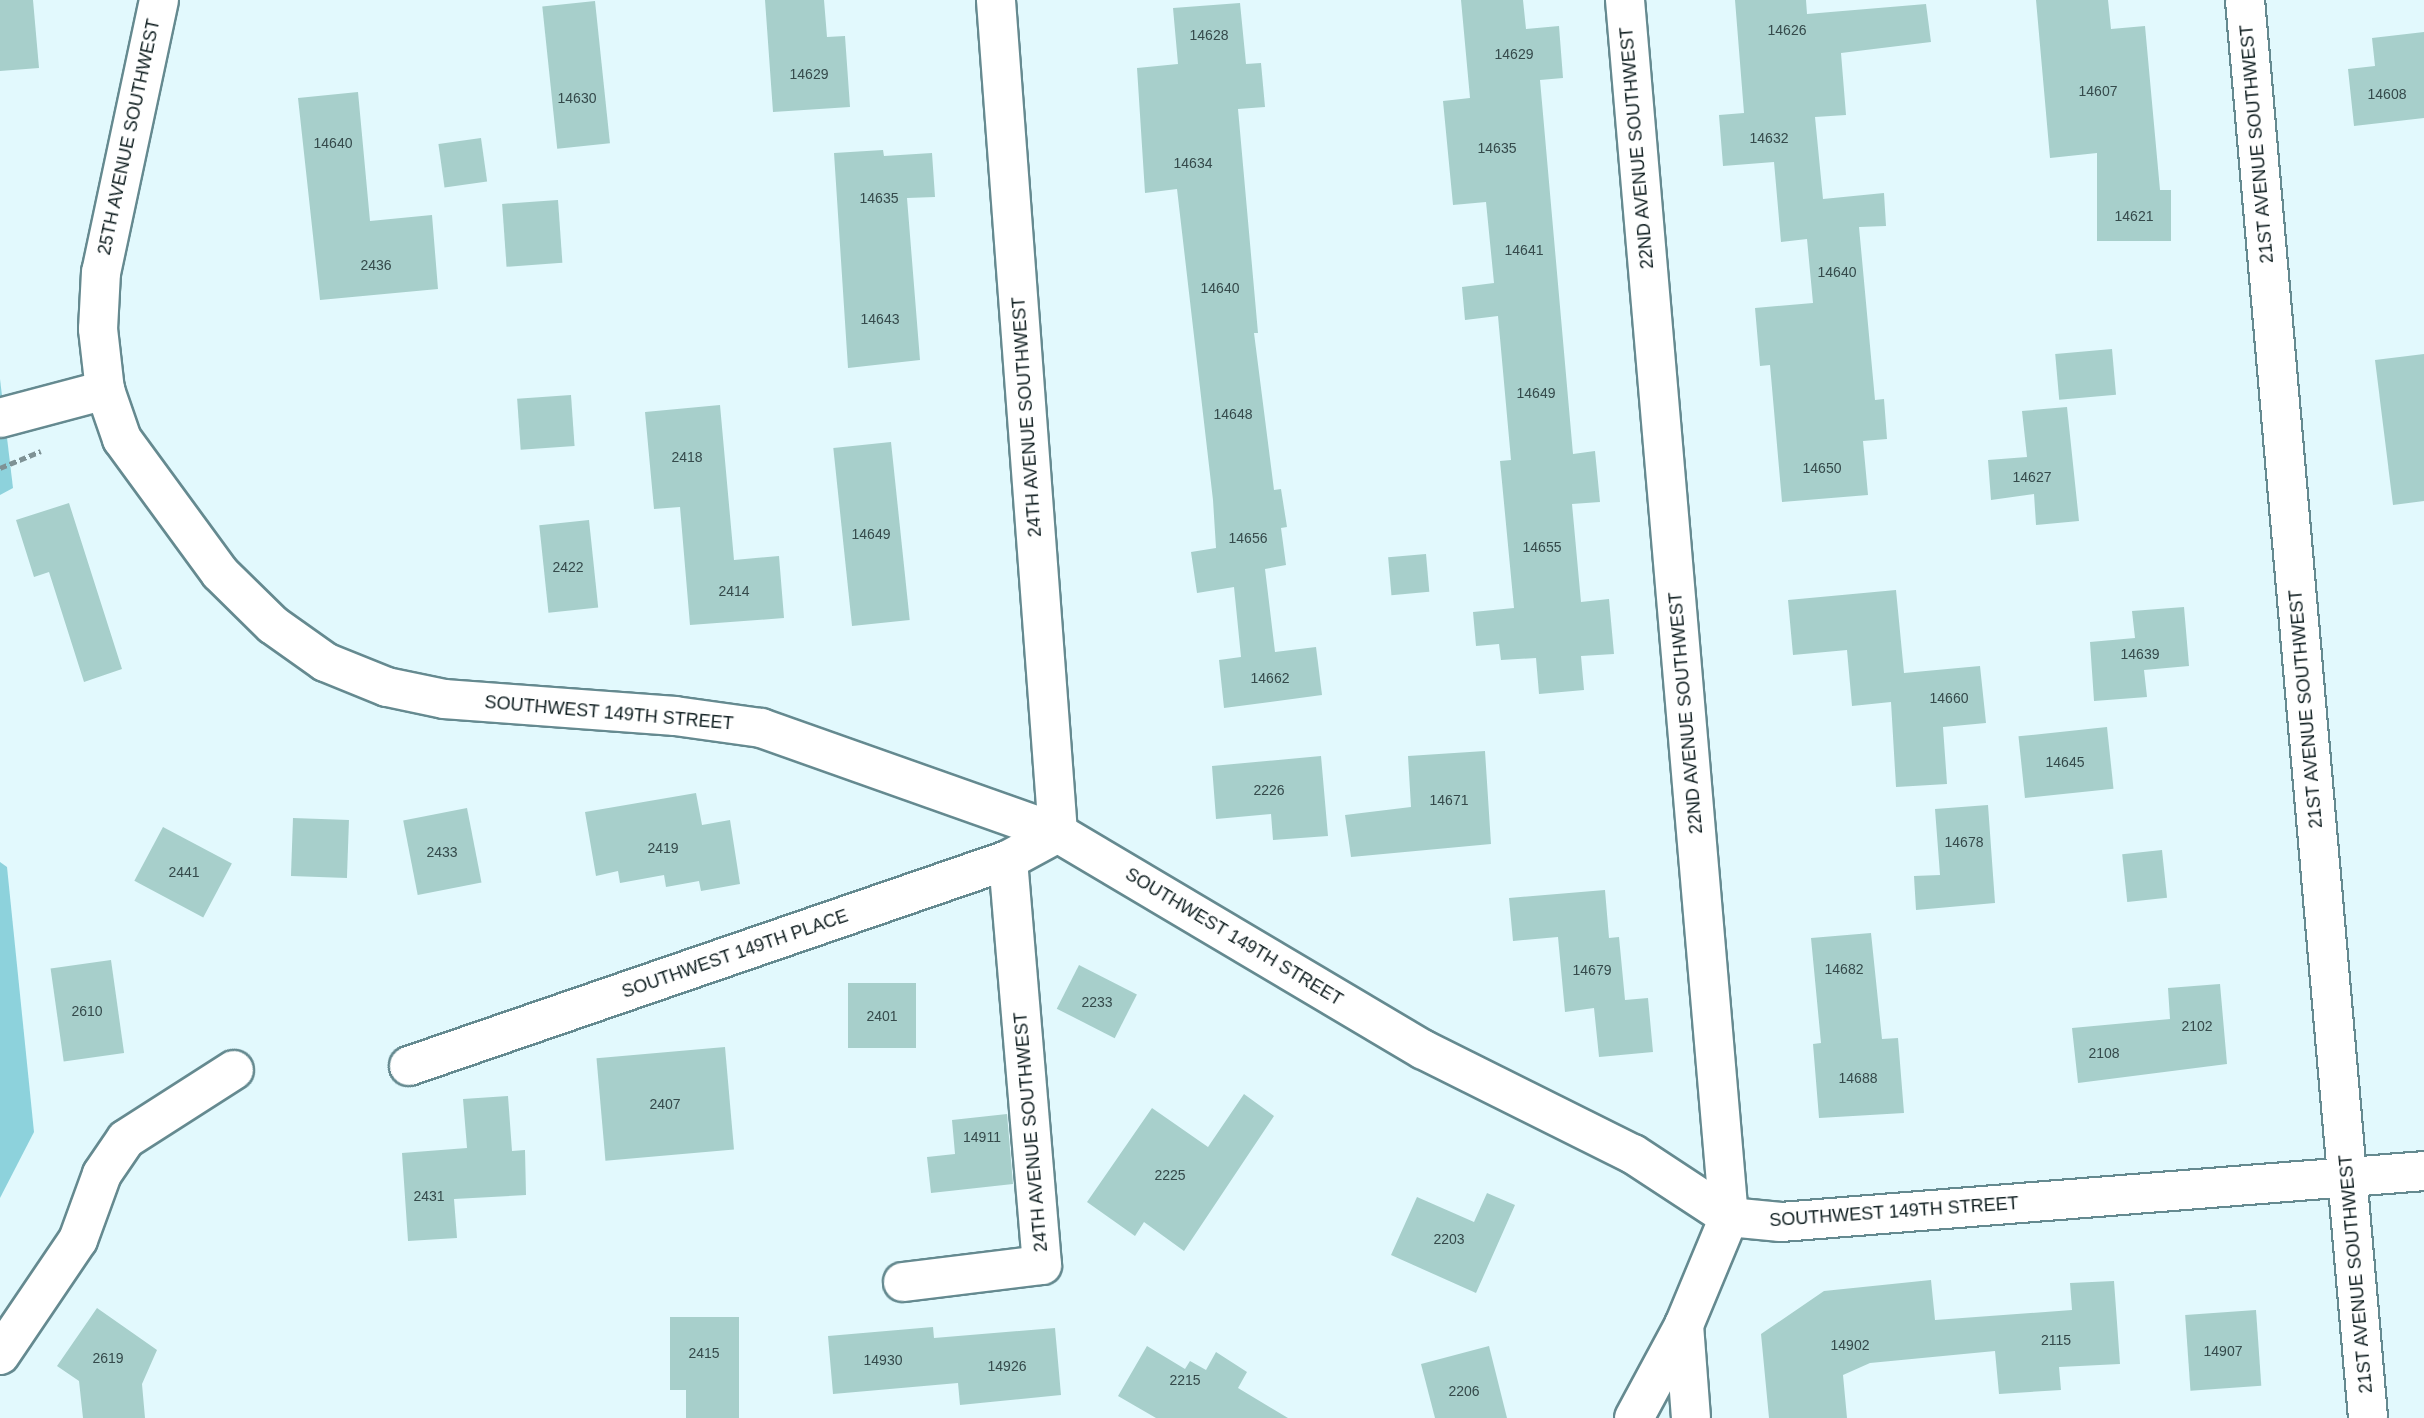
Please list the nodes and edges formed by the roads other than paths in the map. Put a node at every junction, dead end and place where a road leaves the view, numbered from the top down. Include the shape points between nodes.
1 (159, 0) edge
2 (996, 0) edge
3 (1625, 0) edge
4 (2245, 0) edge
5 (105, 390) junction
6 (0, 418) edge
7 (122, 439) joint
8 (1058, 833) junction
9 (1008, 860) junction
10 (409, 1066) dead end
11 (234, 1070) dead end
12 (2424, 1171) edge
13 (2347, 1178) junction
14 (1729, 1217) junction
15 (904, 1282) dead end
16 (1684, 1325) junction
17 (0, 1355) edge
18 (1634, 1418) edge
19 (1691, 1418) edge
20 (2368, 1418) edge

1 - 5 street, 25TH AVENUE SOUTHWEST via 101,272 98,329
2 - 8 street, 24TH AVENUE SOUTHWEST
3 - 14 street, 22ND AVENUE SOUTHWEST
4 - 13 street, 21ST AVENUE SOUTHWEST
5 - 6 street
5 - 7 street, 25TH AVENUE SOUTHWEST
7 - 8 street, SOUTHWEST 149TH STREET via 220,573 273,625 325,662 387,687 444,698 676,716 761,728
8 - 9 street, SOUTHWEST 149TH PLACE
8 - 14 street, SOUTHWEST 149TH STREET via 1424,1050 1633,1154
9 - 10 street, SOUTHWEST 149TH PLACE
9 - 15 street, 24TH AVENUE SOUTHWEST via 1042,1265
11 - 17 street via 126,1139 103,1174 78,1240
12 - 13 street, SOUTHWEST 149TH STREET
13 - 14 street, SOUTHWEST 149TH STREET via 1781,1222
13 - 20 street, 21ST AVENUE SOUTHWEST
14 - 16 street, 22ND AVENUE SOUTHWEST
16 - 18 street
16 - 19 street, 22ND AVENUE SOUTHWEST

